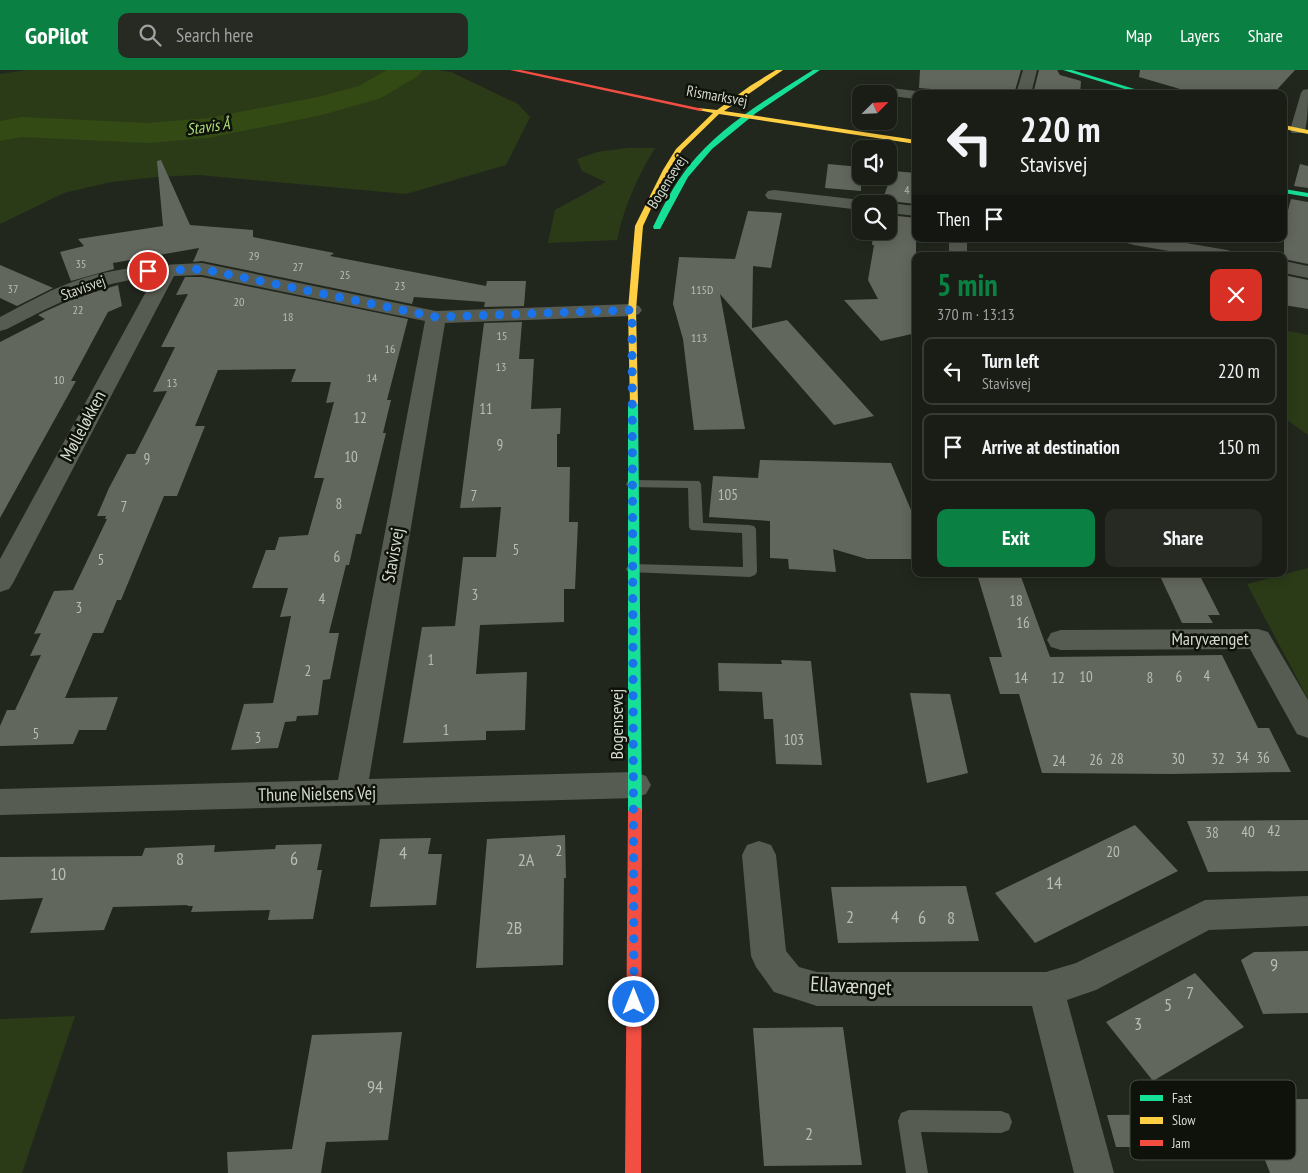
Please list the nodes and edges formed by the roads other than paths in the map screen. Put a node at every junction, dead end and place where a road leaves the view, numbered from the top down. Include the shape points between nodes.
1 (506, 70) edge
2 (514, 70) edge
3 (522, 70) edge
4 (553, 70) edge
5 (765, 70) edge
6 (780, 70) edge
7 (799, 70) edge
8 (817, 70) edge
9 (1030, 70) edge
10 (1068, 70) edge
11 (644, 85) dead end
12 (734, 86) dead end
13 (1024, 90) edge
14 (1135, 90) edge
15 (898, 93) edge
16 (1308, 93) edge
17 (912, 95) edge
18 (725, 108) junction
19 (755, 110) junction
20 (1297, 130) edge
21 (747, 131) dead end
22 (912, 135) edge
23 (912, 141) edge
24 (700, 177) dead end
25 (1287, 192) edge
26 (1308, 195) edge
27 (774, 196) dead end
28 (852, 204) edge
29 (897, 209) edge
30 (664, 211) junction
31 (912, 211) edge
32 (652, 239) dead end
33 (1150, 242) edge
34 (647, 250) dead end
35 (1204, 252) edge
36 (1287, 268) edge
37 (166, 270) junction
38 (1308, 272) edge
39 (636, 274) junction
40 (632, 310) junction
41 (436, 317) junction
42 (0, 325) edge
43 (633, 484) junction
44 (633, 569) junction
45 (0, 583) edge
46 (1061, 640) dead end
47 (1308, 726) edge
48 (635, 785) junction
49 (351, 794) junction
50 (0, 802) edge
51 (759, 855) dead end
52 (1308, 911) edge
53 (1046, 989) junction
54 (1001, 1122) dead end
55 (633, 1173) edge
56 (917, 1173) edge
57 (1094, 1173) edge

1 - 18 main road via 616,98
2 - 18 main road, Rismarksvej
3 - 18 main road
4 - 11 main road
5 - 12 main road
6 - 18 main road, Bogensevej
7 - 19 main road via 769,90
8 - 19 main road, Bogensevej via 784,101
9 - 13 street
10 - 14 main road
15 - 17 street
16 - 20 street
18 - 19 main road, Rismarksvej
18 - 30 main road via 675,174
18 - 39 main road, Bogensevej via 679,149 666,170 639,226
19 - 21 main road
19 - 22 main road
19 - 23 main road, Rismarksvej via 871,136
19 - 30 main road, Bogensevej via 697,161
24 - 30 main road
25 - 26 main road
27 - 28 street
29 - 31 street
30 - 32 main road, Bogensevej
33 - 35 street
34 - 39 main road, Bogensevej
36 - 38 street
37 - 41 street, Stavisvej via 202,269
37 - 42 street, Stavisvej via 101,279
37 - 45 street, Mølleløkken
39 - 40 main road, Bogensevej
40 - 41 street, Stavisvej
40 - 43 main road, Bogensevej
41 - 49 street, Stavisvej
43 - 44 main road, Bogensevej
43 - 44 lane via 694,484 696,527 749,529 750,572
44 - 48 main road, Bogensevej
46 - 47 street, Maryvænget via 1258,639
48 - 49 street, Thune Nielsens Vej
48 - 55 main road, Bogensevej
49 - 50 street, Thune Nielsens Vej
51 - 53 street, Ellavænget via 769,956 787,980 817,989
52 - 53 street, Ellavænget via 1205,915 1083,978
53 - 57 street
54 - 56 lane via 909,1121

